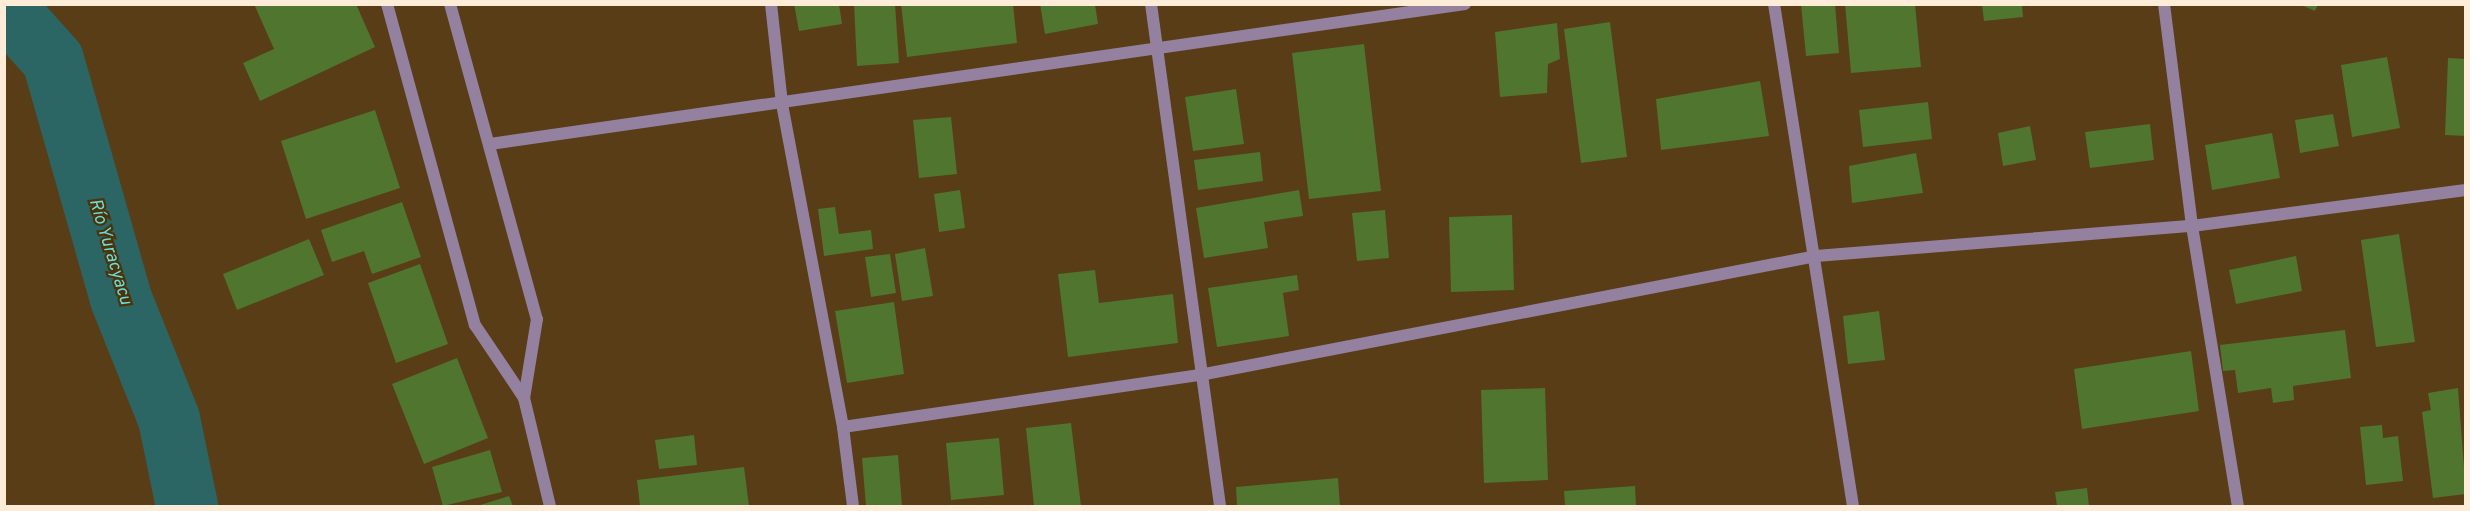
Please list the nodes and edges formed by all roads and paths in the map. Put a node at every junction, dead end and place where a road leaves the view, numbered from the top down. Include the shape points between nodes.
1 (387, 4) edge
2 (450, 4) edge
3 (771, 4) edge
4 (1151, 4) edge
5 (1465, 4) edge
6 (1774, 4) edge
7 (2164, 4) edge
8 (1159, 51) junction
9 (782, 104) junction
10 (490, 144) junction
11 (2466, 190) edge
12 (2192, 226) junction
13 (1816, 256) junction
14 (1205, 374) junction
15 (524, 398) junction
16 (843, 427) junction
17 (550, 507) edge
18 (853, 507) edge
19 (1220, 507) edge
20 (1853, 507) edge
21 (2238, 507) edge

1 - 15 street via 475,325
2 - 10 street
3 - 9 street
4 - 8 street
5 - 8 street
6 - 13 street
7 - 12 street
8 - 9 street
8 - 14 street
9 - 10 street
9 - 16 street
10 - 15 street via 537,320
11 - 12 street
12 - 13 street
12 - 21 street
13 - 14 street
13 - 20 street
14 - 16 street
14 - 19 street
15 - 17 street
16 - 18 street

